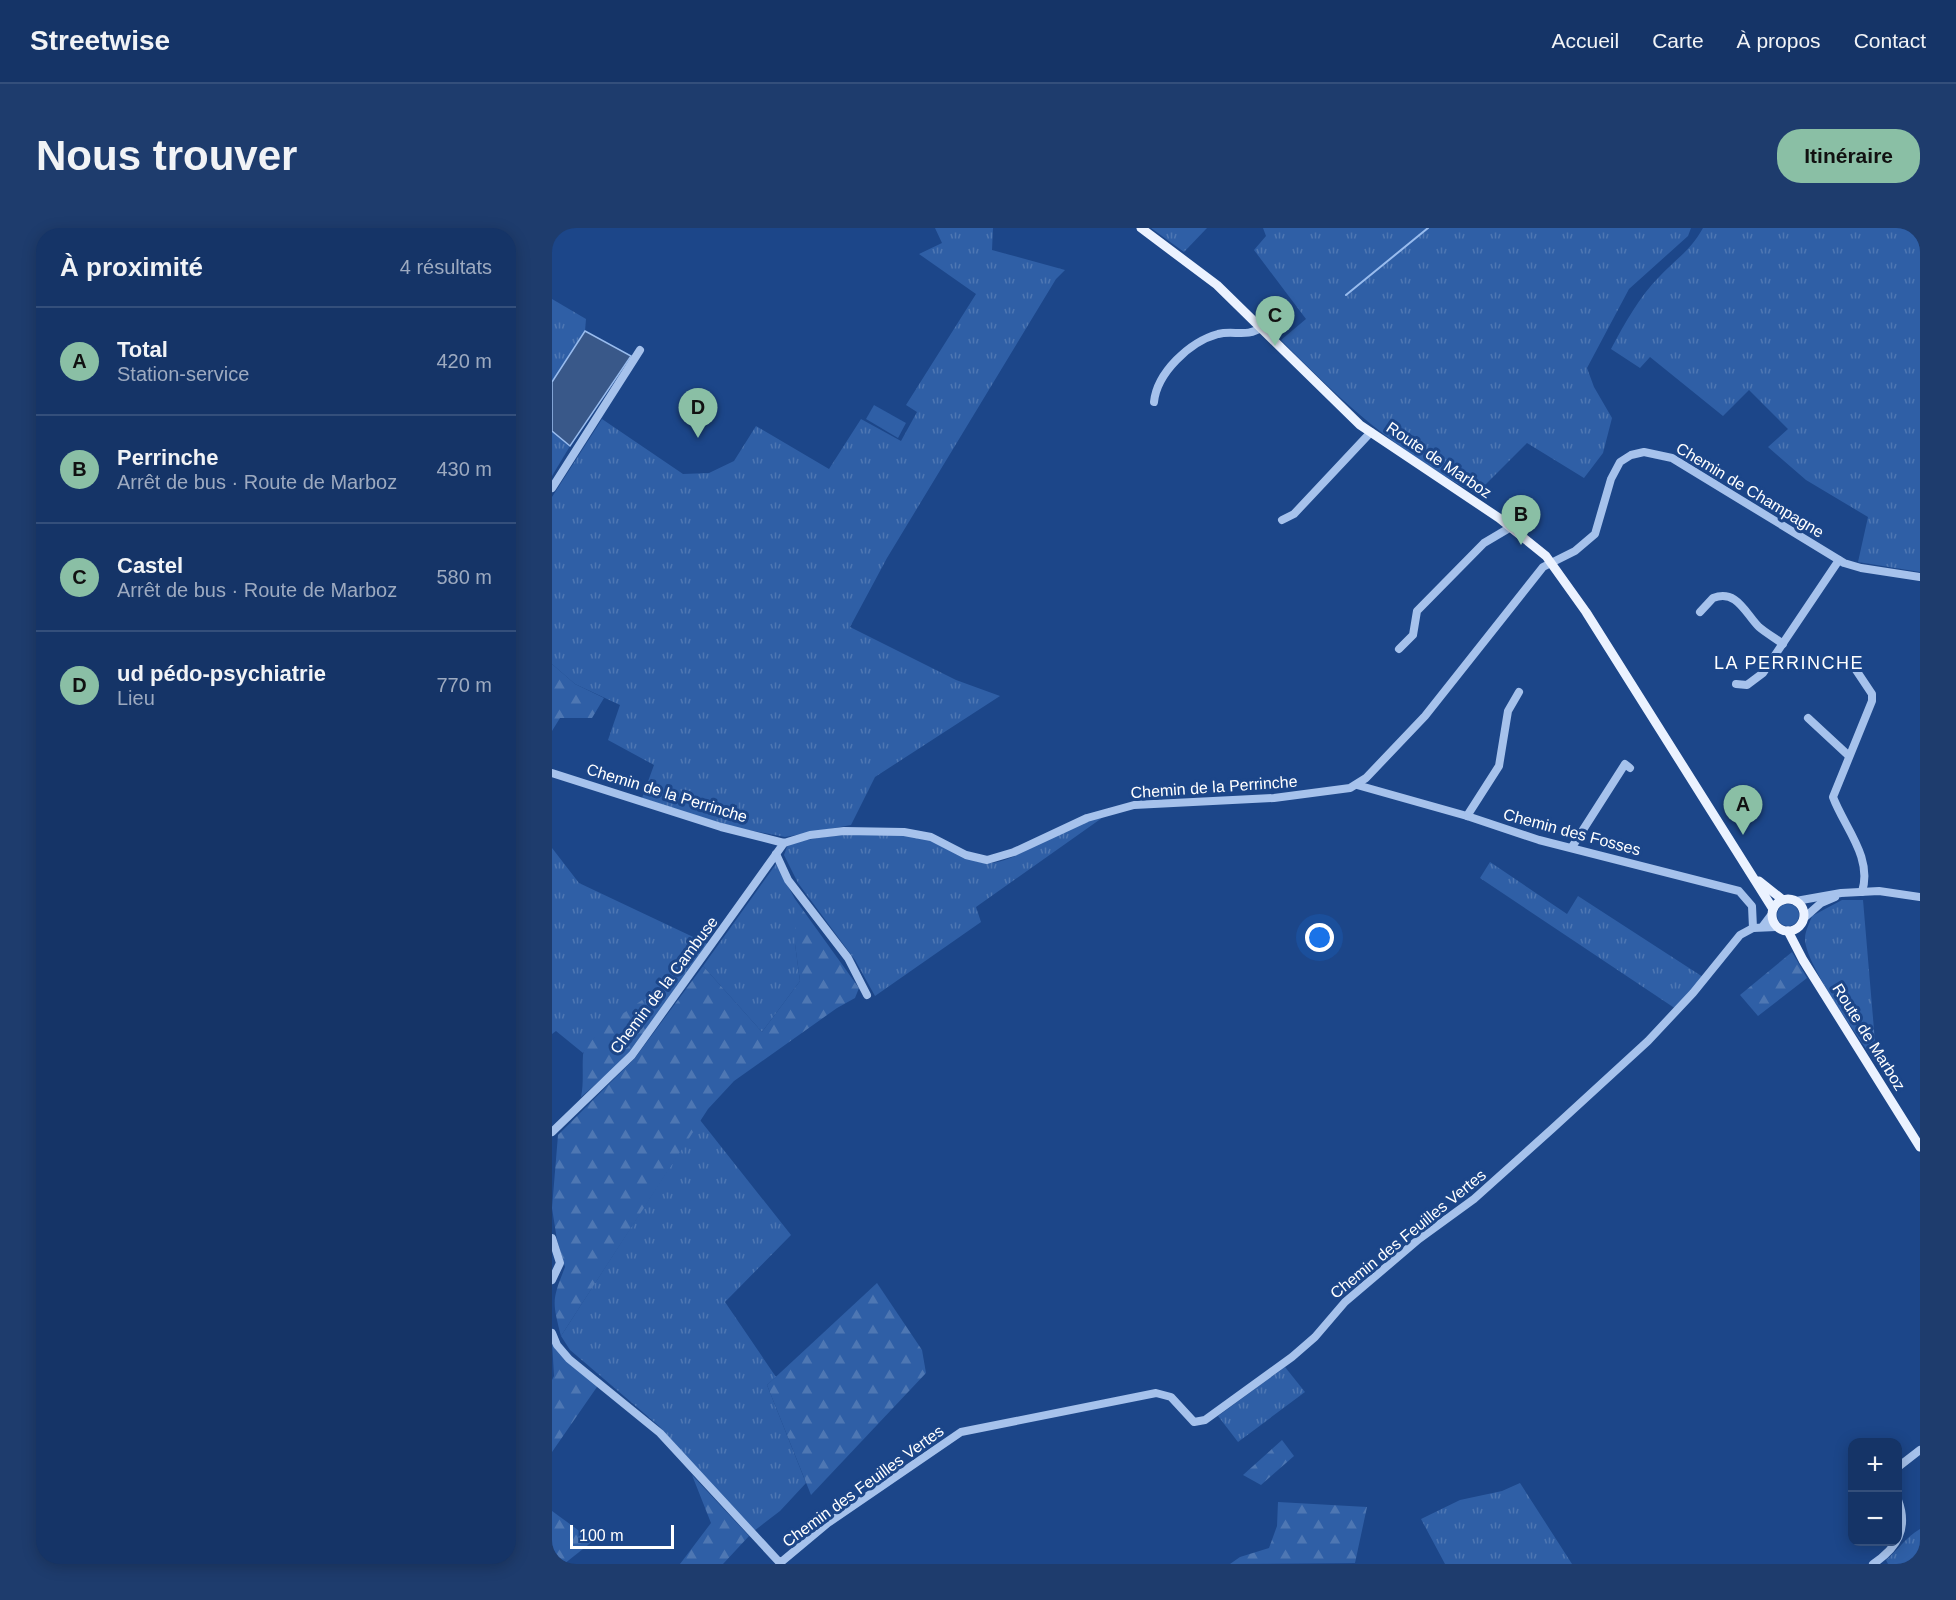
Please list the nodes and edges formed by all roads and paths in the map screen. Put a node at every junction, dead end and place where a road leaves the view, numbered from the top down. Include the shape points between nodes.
1 (1141, 228) edge
2 (1262, 327) junction
3 (640, 350) dead end
4 (1154, 402) dead end
5 (1371, 432) junction
6 (552, 488) edge
7 (1282, 520) dead end
8 (1511, 527) junction
9 (1839, 560) junction
10 (1551, 561) junction
11 (1920, 577) edge
12 (1700, 612) dead end
13 (1784, 644) junction
14 (1399, 649) dead end
15 (1856, 670) dead end
16 (1736, 684) dead end
17 (1519, 692) dead end
18 (1808, 718) dead end
19 (1849, 756) junction
20 (1630, 768) dead end
21 (552, 773) edge
22 (1357, 786) junction
23 (1467, 816) junction
24 (784, 843) junction
25 (1572, 847) junction
26 (776, 854) junction
27 (1752, 875) junction
28 (1852, 892) junction
29 (1862, 892) junction
30 (1920, 897) edge
31 (1783, 900) junction
32 (1796, 901) junction
33 (1772, 911) junction
34 (1804, 918) junction
35 (1763, 926) junction
36 (1776, 927) junction
37 (1753, 928) junction
38 (1798, 928) junction
39 (1788, 931) junction
40 (1812, 975) junction
41 (867, 994) dead end
42 (552, 1132) edge
43 (1920, 1147) edge
44 (552, 1238) edge
45 (552, 1280) edge
46 (552, 1333) edge
47 (1920, 1450) edge
48 (1902, 1464) edge
49 (1894, 1546) edge
50 (1873, 1564) edge

1 - 2 main road, Route de Marboz via 1197,268
2 - 4 street via 1244,335 1217,334 1189,349 1161,377
2 - 5 main road, Route de Marboz
3 - 6 street
5 - 7 street via 1294,514
5 - 8 main road, Route de Marboz
8 - 10 main road, Route de Marboz
8 - 14 street via 1484,543 1417,610 1413,635
9 - 10 street, Chemin de Champagne via 1672,458 1644,452 1627,457 1615,469 1595,534 1575,551
9 - 11 street, Chemin de Champagne via 1861,568
9 - 13 street
10 - 22 street via 1535,575 1441,697
10 - 27 main road, Route de Marboz
12 - 13 street via 1713,598 1729,597
13 - 16 street via 1758,678 1748,685
15 - 19 street via 1873,697
17 - 23 street via 1508,711 1501,760
18 - 19 street
19 - 29 street via 1833,796 1865,871
20 - 25 street via 1624,764
21 - 24 street, Chemin de la Perrinche
22 - 23 street, Chemin des Fosses
22 - 24 street, Chemin de la Perrinche via 1274,798 1134,805 1087,818 1014,852 987,860 966,855 931,837 904,832 844,831
23 - 25 street, Chemin des Fosses
24 - 26 street, Chemin de la Cambuse
25 - 37 street, Chemin des Fosses via 1739,891 1752,906
26 - 41 street via 788,880 848,958
26 - 42 street, Chemin de la Cambuse via 632,1055
27 - 31 main road, Route de Marboz
27 - 33 main road, Route de Marboz
28 - 29 street
28 - 32 street
28 - 34 street via 1821,903
29 - 30 street
31 - 32 main road
31 - 33 main road
32 - 34 main road
33 - 35 street
33 - 36 main road
34 - 38 main road
35 - 36 street
35 - 37 street, Chemin des Feuilles Vertes
36 - 39 main road
37 - 46 street, Chemin des Feuilles Vertes via 1735,939 1693,993 1648,1041 1509,1168 1338,1308 1315,1337 1292,1357 1199,1422 1189,1420 1171,1397 1156,1393 969,1430 953,1436 880,1486 780,1563 660,1432 568,1359
38 - 39 main road
38 - 40 main road, Route de Marboz
39 - 40 main road, Route de Marboz
40 - 43 main road, Route de Marboz
44 - 45 street via 560,1263
47 - 48 street
49 - 50 street

